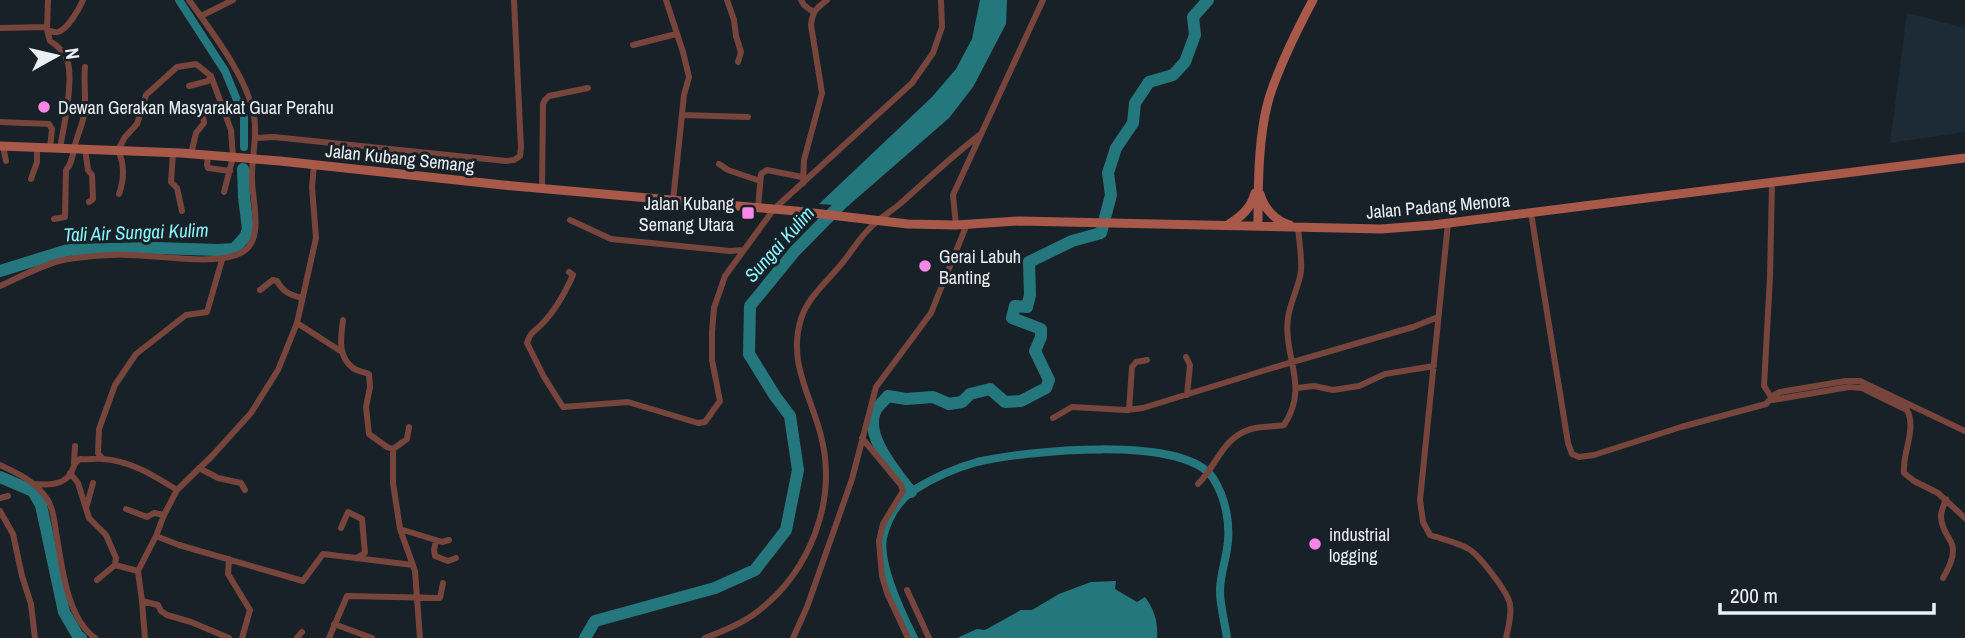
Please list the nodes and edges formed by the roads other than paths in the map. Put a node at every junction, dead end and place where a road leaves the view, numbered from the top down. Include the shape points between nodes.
1 (48, 0) edge
2 (83, 0) edge
3 (189, 0) edge
4 (233, 0) edge
5 (514, 0) edge
6 (666, 0) edge
7 (727, 0) edge
8 (801, 0) edge
9 (827, 0) edge
10 (941, 0) edge
11 (1043, 0) edge
12 (1313, 0) edge
13 (813, 12) junction
14 (201, 16) junction
15 (0, 28) edge
16 (46, 28) junction
17 (676, 34) junction
18 (633, 45) dead end
19 (738, 62) dead end
20 (85, 67) dead end
21 (211, 76) junction
22 (188, 86) dead end
23 (589, 88) dead end
24 (202, 113) dead end
25 (682, 115) junction
26 (748, 117) dead end
27 (0, 122) edge
28 (981, 134) junction
29 (256, 138) junction
30 (2, 146) edge
31 (37, 148) junction
32 (55, 148) junction
33 (74, 149) junction
34 (85, 149) junction
35 (118, 150) junction
36 (173, 153) junction
37 (191, 154) junction
38 (208, 155) junction
39 (233, 157) junction
40 (1965, 158) edge
41 (253, 159) junction
42 (6, 161) dead end
43 (719, 164) dead end
44 (314, 165) junction
45 (230, 171) junction
46 (30, 179) dead end
47 (803, 180) junction
48 (760, 181) junction
49 (1772, 183) junction
50 (1258, 185) junction
51 (541, 188) junction
52 (224, 192) dead end
53 (119, 194) dead end
54 (673, 201) junction
55 (89, 202) dead end
56 (758, 208) junction
57 (774, 209) junction
58 (182, 211) dead end
59 (1531, 213) junction
60 (54, 219) dead end
61 (868, 219) joint
62 (570, 220) dead end
63 (881, 220) junction
64 (1448, 223) junction
65 (967, 224) junction
66 (956, 225) junction
67 (1228, 225) junction
68 (1258, 226) junction
69 (1298, 227) junction
70 (743, 250) junction
71 (222, 260) junction
72 (569, 272) dead end
73 (0, 286) edge
74 (260, 290) dead end
75 (302, 298) junction
76 (1438, 317) junction
77 (342, 320) dead end
78 (297, 323) junction
79 (342, 352) junction
80 (1186, 357) dead end
81 (1147, 360) dead end
82 (1292, 362) junction
83 (1434, 366) junction
84 (1297, 388) junction
85 (1187, 395) junction
86 (1772, 398) junction
87 (1129, 410) junction
88 (1054, 418) dead end
89 (409, 427) dead end
90 (1965, 431) edge
91 (862, 439) junction
92 (75, 446) dead end
93 (393, 449) junction
94 (102, 458) junction
95 (74, 463) junction
96 (0, 465) edge
97 (198, 468) junction
98 (70, 474) junction
99 (93, 482) dead end
100 (34, 484) junction
101 (1198, 484) dead end
102 (245, 489) dead end
103 (177, 490) junction
104 (8, 496) dead end
105 (0, 498) edge
106 (1945, 499) junction
107 (1965, 506) edge
108 (127, 509) dead end
109 (0, 511) edge
110 (164, 514) junction
111 (1962, 515) edge
112 (89, 518) junction
113 (341, 528) dead end
114 (400, 529) junction
115 (156, 536) junction
116 (436, 540) junction
117 (449, 540) dead end
118 (356, 558) junction
119 (456, 558) dead end
120 (229, 559) junction
121 (116, 565) junction
122 (413, 565) junction
123 (138, 571) junction
124 (1943, 578) dead end
125 (97, 580) dead end
126 (443, 583) dead end
127 (907, 590) dead end
128 (418, 596) junction
129 (142, 601) junction
130 (334, 624) junction
131 (36, 638) edge
132 (95, 638) edge
133 (145, 638) edge
134 (229, 638) edge
135 (242, 638) edge
136 (328, 638) edge
137 (372, 638) edge
138 (420, 638) edge
139 (705, 638) edge
140 (793, 638) edge
141 (908, 638) edge
142 (929, 638) edge
143 (1506, 638) edge

1 - 16 street
2 - 16 street via 60,31
3 - 14 street
4 - 14 street
5 - 29 street via 521,148 514,160 274,136
6 - 17 street
7 - 19 street via 741,52
8 - 13 street
9 - 13 street
10 - 47 street via 942,27 933,53 912,83
11 - 28 street
12 - 50 main road via 1269,96
13 - 47 street via 822,93
14 - 29 street via 230,59 250,101
15 - 16 street
16 - 32 street via 68,64 66,114
17 - 18 street
17 - 25 street via 688,77
20 - 33 street via 83,123
21 - 22 street
21 - 35 street via 196,65 177,67 146,94 137,124
21 - 39 street via 231,130
23 - 51 street via 550,96 543,104
24 - 37 street via 204,122
25 - 26 street
25 - 54 street
27 - 32 street via 49,124
28 - 63 street
28 - 66 street via 953,195
29 - 41 street
30 - 31 main road, Jalan Kubang Semang
30 - 42 street
31 - 32 main road, Jalan Kubang Semang
31 - 46 street
32 - 33 main road, Jalan Kubang Semang
33 - 34 main road, Jalan Kubang Semang
33 - 60 street via 66,170 65,217
34 - 35 main road, Jalan Kubang Semang
34 - 55 street via 93,181 93,200
35 - 36 main road, Jalan Kubang Semang
35 - 53 street via 123,172
36 - 37 main road, Jalan Kubang Semang
36 - 58 street via 171,183 177,188
37 - 38 main road, Jalan Kubang Semang
38 - 39 main road, Jalan Kubang Semang
38 - 45 street via 208,168
39 - 41 main road, Jalan Kubang Semang
39 - 45 street
40 - 49 main road, Jalan Padang Menora
41 - 44 main road, Jalan Kubang Semang
41 - 71 street via 254,238 246,251
43 - 48 street
44 - 51 main road, Jalan Kubang Semang
44 - 75 street via 316,238
45 - 52 street
47 - 48 street via 767,170
47 - 57 street
48 - 56 street
49 - 59 main road, Jalan Padang Menora
49 - 86 street via 1763,386
50 - 67 main road via 1253,202
50 - 68 main road
50 - 69 main road via 1271,213
51 - 54 main road, Jalan Kubang Semang
54 - 56 main road, Jalan Kubang Semang
56 - 57 main road, Jalan Kubang Semang
57 - 61 main road, Jalan Kubang Semang
57 - 70 street
59 - 64 main road, Jalan Padang Menora
59 - 86 street via 1572,454 1594,455 1766,404
61 - 63 main road, Jalan Padang Menora
62 - 70 street via 611,239
63 - 66 main road, Jalan Padang Menora
63 - 139 street via 868,229 810,300 796,339 797,364 825,455 825,499 816,534 796,572 753,616
64 - 69 main road, Jalan Padang Menora via 1381,229
64 - 76 street
65 - 66 main road, Jalan Padang Menora
65 - 67 main road, Jalan Padang Menora
65 - 91 street via 932,313 876,387
67 - 68 main road, Jalan Padang Menora
68 - 69 main road, Jalan Padang Menora
69 - 82 street via 1301,270 1288,317
70 - 72 street via 725,276 714,308 712,360 720,401 705,422 698,423 628,402 563,407 527,343 530,333 541,326 565,293 573,275
71 - 73 street via 116,255 59,261
71 - 94 street via 207,312 186,315 167,329 136,355 115,385 99,429
74 - 75 street via 272,281
75 - 78 street
76 - 82 street
76 - 83 street
77 - 79 street
78 - 79 street
78 - 97 street via 278,370 251,413
79 - 93 street via 354,369 369,374 369,434
80 - 85 street via 1190,365
81 - 87 street via 1132,367
82 - 84 street
82 - 85 street
83 - 84 street via 1385,374 1359,386
83 - 143 street via 1420,500 1423,522 1430,535 1479,556 1501,585 1511,606
84 - 101 street via 1284,425 1251,429 1228,440
85 - 87 street
86 - 90 street via 1780,392 1860,381
86 - 106 street via 1862,388 1907,411 1911,423 1904,473
87 - 88 street via 1072,407
89 - 93 street via 407,439
91 - 140 street via 852,479
91 - 141 street via 903,491 883,524 879,541 887,593
92 - 95 street
93 - 114 street
94 - 95 street
94 - 103 street via 134,465
95 - 98 street
96 - 100 street
97 - 102 street via 241,483
97 - 103 street
98 - 100 street via 49,485
98 - 112 street via 78,483
99 - 112 street via 87,503
100 - 132 street via 52,508 65,583 79,620
103 - 110 street
104 - 105 street
106 - 111 street
106 - 124 street via 1941,515 1953,545
107 - 111 street
108 - 110 street via 147,517
109 - 131 street via 13,534
110 - 115 street
112 - 121 street via 106,535
113 - 118 street via 348,512 362,519 365,553
114 - 116 street
114 - 122 street
115 - 120 street
115 - 123 street
116 - 117 street
116 - 119 street via 435,556 448,561
118 - 120 street via 323,554 303,581
118 - 122 street
120 - 135 street via 228,574 250,610
121 - 123 street
121 - 125 street
122 - 128 street
123 - 129 street
126 - 128 street via 440,598
127 - 142 street
128 - 130 street via 347,596
128 - 138 street
129 - 133 street
129 - 134 street
130 - 136 street
130 - 137 street

